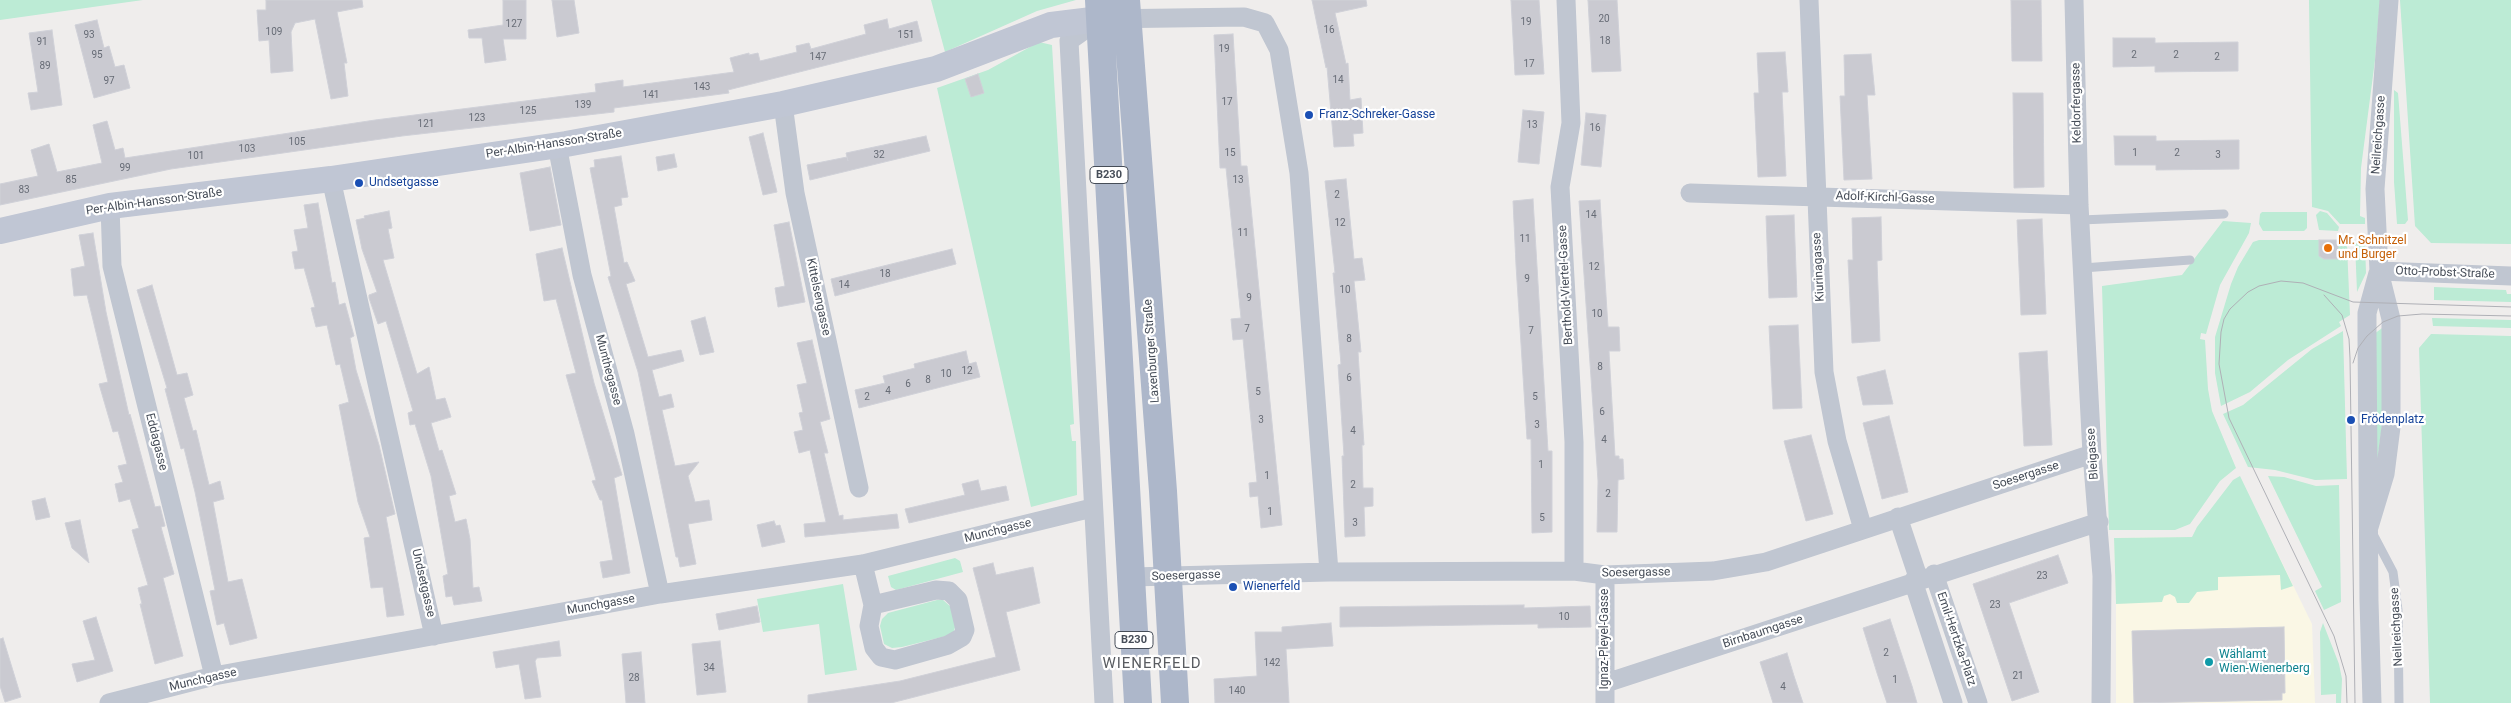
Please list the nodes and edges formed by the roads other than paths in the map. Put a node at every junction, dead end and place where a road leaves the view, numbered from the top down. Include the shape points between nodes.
1 (1566, 0) edge
2 (1809, 0) edge
3 (2074, 0) edge
4 (2389, 0) edge
5 (1127, 9) edge
6 (1099, 10) edge
7 (783, 104) junction
8 (557, 145) junction
9 (331, 179) junction
10 (1690, 193) dead end
11 (1816, 196) junction
12 (110, 206) junction
13 (2080, 212) junction
14 (2224, 214) dead end
15 (0, 231) edge
16 (2190, 260) dead end
17 (2083, 268) junction
18 (2379, 271) junction
19 (2511, 276) edge
20 (2092, 454) junction
21 (859, 488) dead end
22 (1092, 508) junction
23 (1898, 517) junction
24 (2099, 522) junction
25 (2368, 526) junction
26 (1863, 529) junction
27 (863, 564) junction
28 (1574, 571) junction
29 (1329, 572) junction
30 (1605, 575) junction
31 (1168, 576) junction
32 (1131, 577) junction
33 (1922, 578) junction
34 (660, 594) junction
35 (873, 605) junction
36 (434, 636) junction
37 (214, 676) junction
38 (1606, 683) junction
39 (109, 703) edge
40 (1104, 703) edge
41 (1138, 703) edge
42 (1175, 703) edge
43 (1605, 703) edge
44 (1953, 703) edge
45 (1978, 703) edge
46 (2101, 703) edge
47 (2372, 703) edge
48 (2399, 703) edge

1 - 28 street, Berthold-Viertel-Gasse via 1571,123 1560,187 1574,442
2 - 11 street, Kiurinagasse
3 - 13 street, Keldorfergasse
4 - 18 street, Neilreichgasse via 2376,176
5 - 6 street
5 - 29 street via 1244,17 1265,23 1279,50 1299,173
5 - 31 main road, Laxenburger Straße / B230
6 - 7 street, Per-Albin-Hansson-Straße via 936,69
6 - 22 street via 1069,41
6 - 32 main road, B230
7 - 8 street, Per-Albin-Hansson-Straße
7 - 21 street, Kittelsengasse via 795,193
8 - 9 street, Per-Albin-Hansson-Straße
8 - 34 street, Munthegasse via 582,275 625,434
9 - 12 street, Per-Albin-Hansson-Straße
9 - 36 street, Undsetgasse
10 - 11 street, Adolf-Kirchl-Gasse
11 - 13 street, Adolf-Kirchl-Gasse
11 - 26 street, Kiurinagasse via 1824,372 1837,441
12 - 15 street, Per-Albin-Hansson-Straße
12 - 37 street, Eddagasse via 112,266
13 - 14 lane
13 - 17 street, Bleigasse
16 - 17 lane
17 - 20 street, Bleigasse
18 - 19 street, Otto-Probst-Straße
18 - 25 street, Neilreichgasse via 2367,313
18 - 25 street, Neilreichgasse via 2391,316 2391,427 2385,474
20 - 23 street, Soesergasse
20 - 24 street, Bleigasse
22 - 27 street, Munchgasse
22 - 40 street
23 - 26 street, Soesergasse
23 - 33 street
24 - 33 street, Birnbaumgasse
24 - 46 street, Bleigasse
25 - 47 street, Neilreichgasse
25 - 48 lane, Neilreichgasse via 2393,572 2398,610
26 - 30 street, Soesergasse via 1766,562 1713,571
27 - 34 street, Munchgasse
27 - 35 street
28 - 29 street, Soesergasse
28 - 30 street, Soesergasse
29 - 31 street, Soesergasse
30 - 38 street, Ignaz-Pleyel-Gasse
31 - 32 street, Soesergasse
31 - 42 main road, Laxenburger Straße / B230
32 - 41 main road, B230
33 - 38 street, Birnbaumgasse
33 - 44 street, Emil-Hertzka-Platz
33 - 45 street, Emil-Hertzka-Platz
34 - 36 street, Munchgasse
35 - 35 street via 869,626 874,648 887,660 952,644 965,630 958,600 949,591 936,590
36 - 37 street, Munchgasse
37 - 39 street, Munchgasse
38 - 43 street, Ignaz-Pleyel-Gasse

